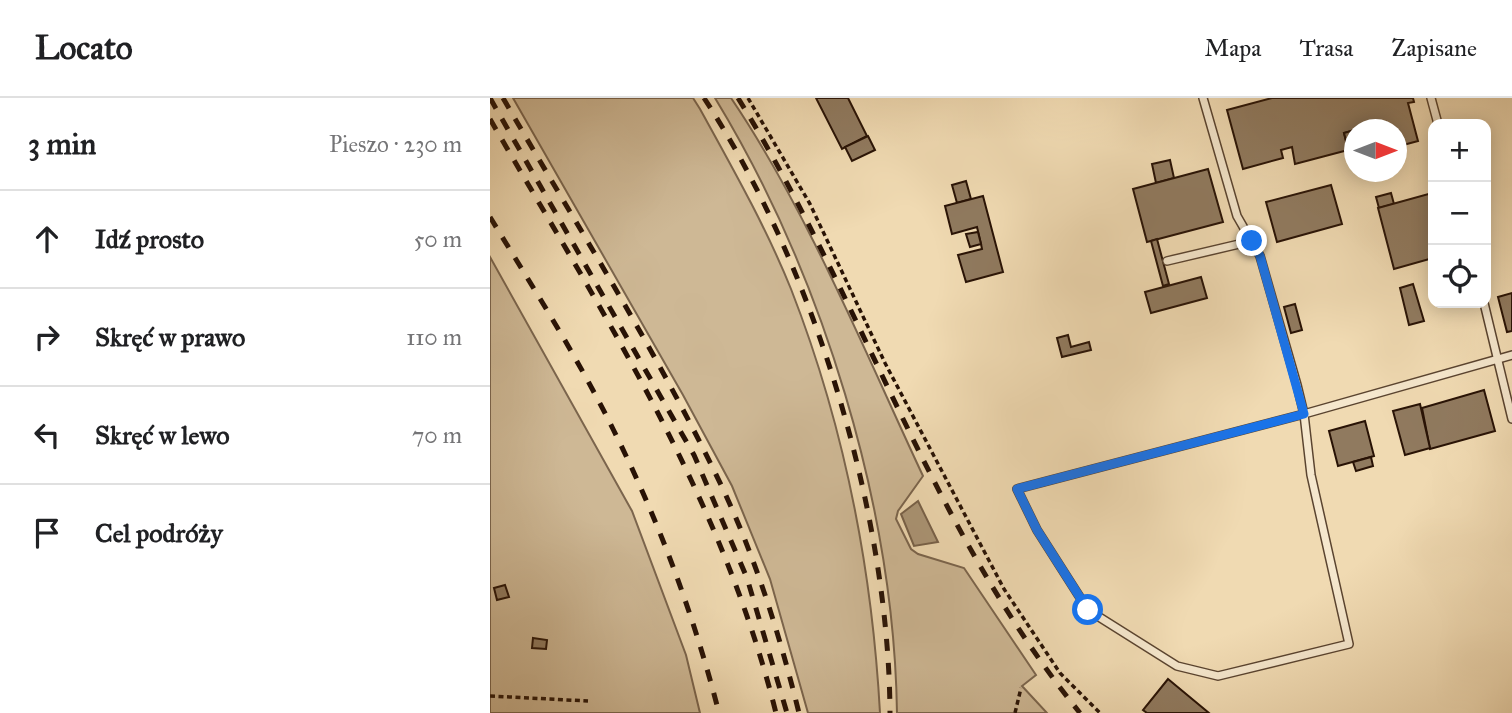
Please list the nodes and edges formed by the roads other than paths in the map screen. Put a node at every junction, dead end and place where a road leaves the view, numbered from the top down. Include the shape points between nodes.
1 (1203, 98) edge
2 (1431, 98) edge
3 (1437, 119) edge
4 (1252, 241) junction
5 (1167, 261) dead end
6 (1485, 308) edge
7 (1512, 355) edge
8 (1498, 360) junction
9 (1304, 414) junction
10 (1512, 419) edge

1 - 4 lane via 1237,216
2 - 3 lane
4 - 5 lane
4 - 9 lane
6 - 8 lane
7 - 8 lane
8 - 9 lane
8 - 10 lane
9 - 9 lane via 1311,475 1349,644 1218,676 1177,666 1088,610 1017,489

